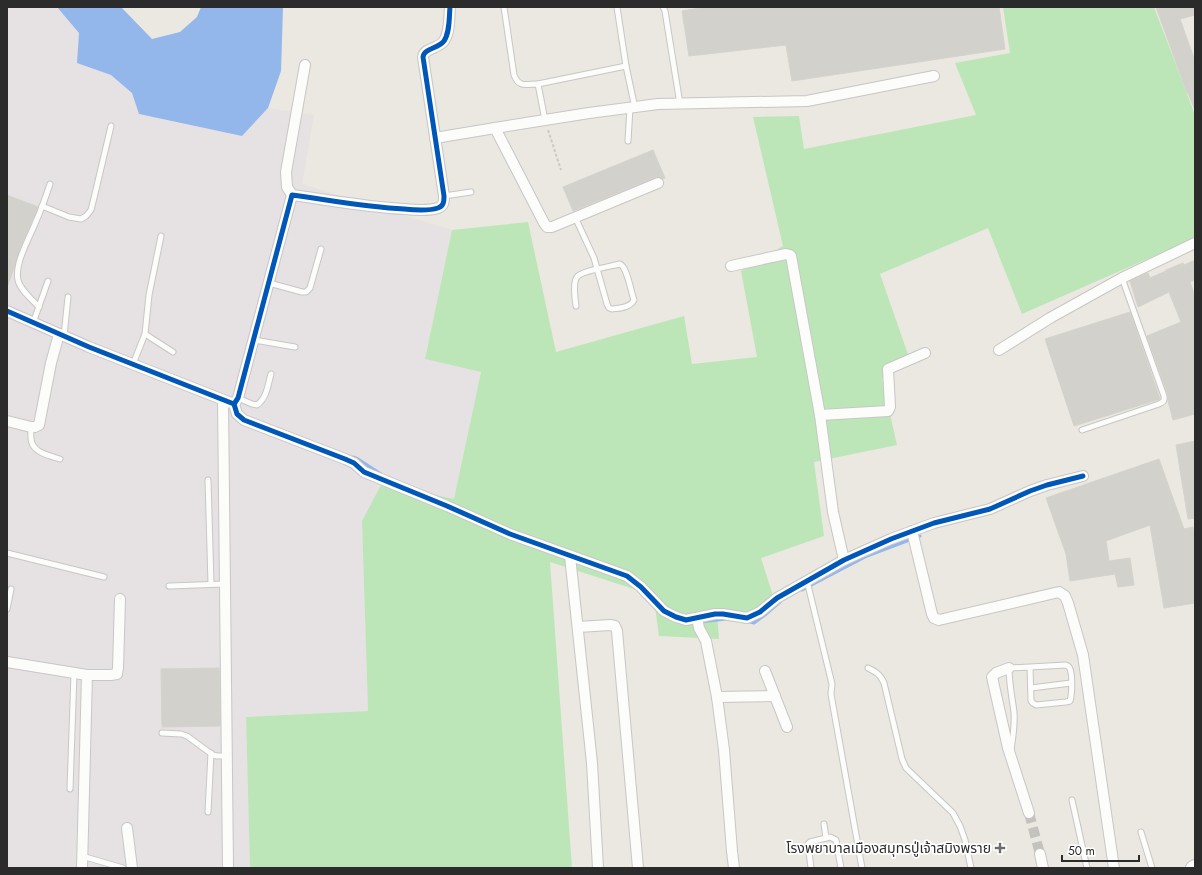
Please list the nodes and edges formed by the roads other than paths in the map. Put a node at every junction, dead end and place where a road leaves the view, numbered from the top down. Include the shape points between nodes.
1 (450, 7) edge
2 (504, 7) edge
3 (617, 7) edge
4 (663, 7) edge
5 (304, 65) dead end
6 (626, 66) junction
7 (934, 76) dead end
8 (538, 84) junction
9 (680, 104) junction
10 (632, 108) junction
11 (545, 120) junction
12 (111, 126) dead end
13 (495, 128) junction
14 (435, 138) junction
15 (628, 141) dead end
16 (658, 183) dead end
17 (50, 184) dead end
18 (471, 192) dead end
19 (292, 195) junction
20 (444, 196) junction
21 (42, 206) junction
22 (575, 217) junction
23 (161, 236) dead end
24 (1195, 243) edge
25 (321, 250) dead end
26 (731, 266) dead end
27 (597, 269) junction
28 (1122, 278) junction
29 (48, 281) dead end
30 (268, 283) junction
31 (68, 297) dead end
32 (576, 306) dead end
33 (39, 307) junction
34 (7, 311) edge
35 (33, 323) junction
36 (145, 334) junction
37 (61, 335) junction
38 (254, 340) junction
39 (295, 347) dead end
40 (999, 350) dead end
41 (172, 352) dead end
42 (925, 354) dead end
43 (133, 364) junction
44 (271, 374) dead end
45 (223, 400) junction
46 (236, 401) junction
47 (820, 415) junction
48 (7, 421) edge
49 (31, 427) junction
50 (1082, 430) dead end
51 (60, 459) dead end
52 (1083, 476) dead end
53 (208, 480) dead end
54 (913, 535) junction
55 (7, 553) edge
56 (844, 560) junction
57 (571, 561) junction
58 (104, 577) dead end
59 (211, 584) junction
60 (224, 584) junction
61 (808, 585) junction
62 (169, 586) dead end
63 (11, 589) dead end
64 (120, 599) dead end
65 (7, 609) edge
66 (698, 622) junction
67 (578, 627) junction
68 (7, 662) edge
69 (1030, 667) junction
70 (868, 668) dead end
71 (1009, 668) junction
72 (765, 671) dead end
73 (74, 672) junction
74 (87, 675) junction
75 (1071, 683) junction
76 (1031, 688) junction
77 (775, 696) junction
78 (717, 698) junction
79 (787, 727) dead end
80 (162, 733) dead end
81 (211, 753) junction
82 (1011, 754) junction
83 (227, 756) junction
84 (70, 789) dead end
85 (1072, 800) dead end
86 (208, 812) dead end
87 (1029, 813) tunnel mouth
88 (824, 824) dead end
89 (127, 828) dead end
90 (1141, 832) dead end
91 (826, 838) junction
92 (1040, 854) tunnel mouth
93 (82, 856) junction
94 (82, 868) edge
95 (123, 868) edge
96 (132, 868) edge
97 (228, 868) edge
98 (598, 868) edge
99 (638, 868) edge
100 (734, 868) edge
101 (811, 868) edge
102 (841, 868) edge
103 (862, 868) edge
104 (971, 868) edge
105 (1043, 868) edge
106 (1087, 868) edge
107 (1114, 868) edge
108 (1152, 868) edge

1 - 14 street via 446,37 438,47 425,51 422,57
2 - 8 lane via 516,82
3 - 6 lane
4 - 9 lane
5 - 19 street via 286,172 287,187
6 - 8 lane
6 - 10 lane
7 - 9 street via 807,101
8 - 11 lane
9 - 10 street
10 - 11 street
10 - 15 lane
11 - 13 street
12 - 21 lane via 91,210 86,216 81,219 69,218
13 - 14 street
13 - 22 street via 547,227
14 - 20 street
16 - 22 street
17 - 21 lane
18 - 20 lane
19 - 20 street via 415,210 437,209 442,206
19 - 30 street
21 - 33 lane via 22,253 17,273 18,282
22 - 27 lane
23 - 36 lane via 149,294
24 - 28 street
25 - 30 lane via 310,288 306,292
26 - 47 street via 786,254 791,256
27 - 27 lane via 609,308 612,310 632,303 634,300 622,265
27 - 32 lane via 577,276
28 - 40 street
28 - 50 lane via 1164,399 1158,404
29 - 33 lane
30 - 38 street
31 - 37 lane
33 - 35 lane
34 - 35 street
35 - 37 street
36 - 41 lane
36 - 43 lane
37 - 43 street
37 - 49 street via 51,362 40,423
38 - 39 lane
38 - 46 street
42 - 47 street via 888,369 888,411
43 - 45 street
44 - 46 lane via 261,402 257,405
45 - 46 street
45 - 60 street
46 - 57 street via 237,414 244,420 346,459 364,472
47 - 56 street via 833,512
48 - 49 street
49 - 51 lane via 32,443 37,450
52 - 54 street via 1030,490 985,511 934,523
53 - 59 lane
54 - 56 street via 891,539
54 - 107 street via 934,618 939,620 1059,592 1065,596 1083,655
55 - 58 lane
56 - 61 street
57 - 66 street via 628,576 670,615
57 - 67 street
59 - 60 lane
59 - 62 lane
60 - 83 street
61 - 66 street via 777,598 751,617 745,619 714,614
61 - 103 lane via 832,684 831,694
63 - 65 lane
64 - 74 street via 117,674
66 - 78 street via 706,641
67 - 98 street via 592,762
67 - 99 street via 610,625 615,626 617,631
68 - 73 street
69 - 71 lane
69 - 75 lane via 1066,665 1071,672
69 - 76 lane
70 - 104 lane via 876,671 884,683 906,768 953,813 965,840
71 - 82 lane via 1014,712
71 - 82 street via 996,672 992,677
72 - 77 street
73 - 74 street
73 - 84 lane
74 - 93 street
75 - 76 lane
75 - 76 lane via 1070,701 1066,702 1032,703
77 - 78 street
77 - 79 street
78 - 100 street
80 - 81 lane via 187,736
81 - 83 lane via 216,756
81 - 86 lane
82 - 87 street
83 - 97 street
85 - 106 lane
88 - 91 lane
89 - 96 street
90 - 108 lane
91 - 101 lane via 808,844
91 - 102 lane via 836,840
92 - 105 street
93 - 94 street
93 - 95 lane

